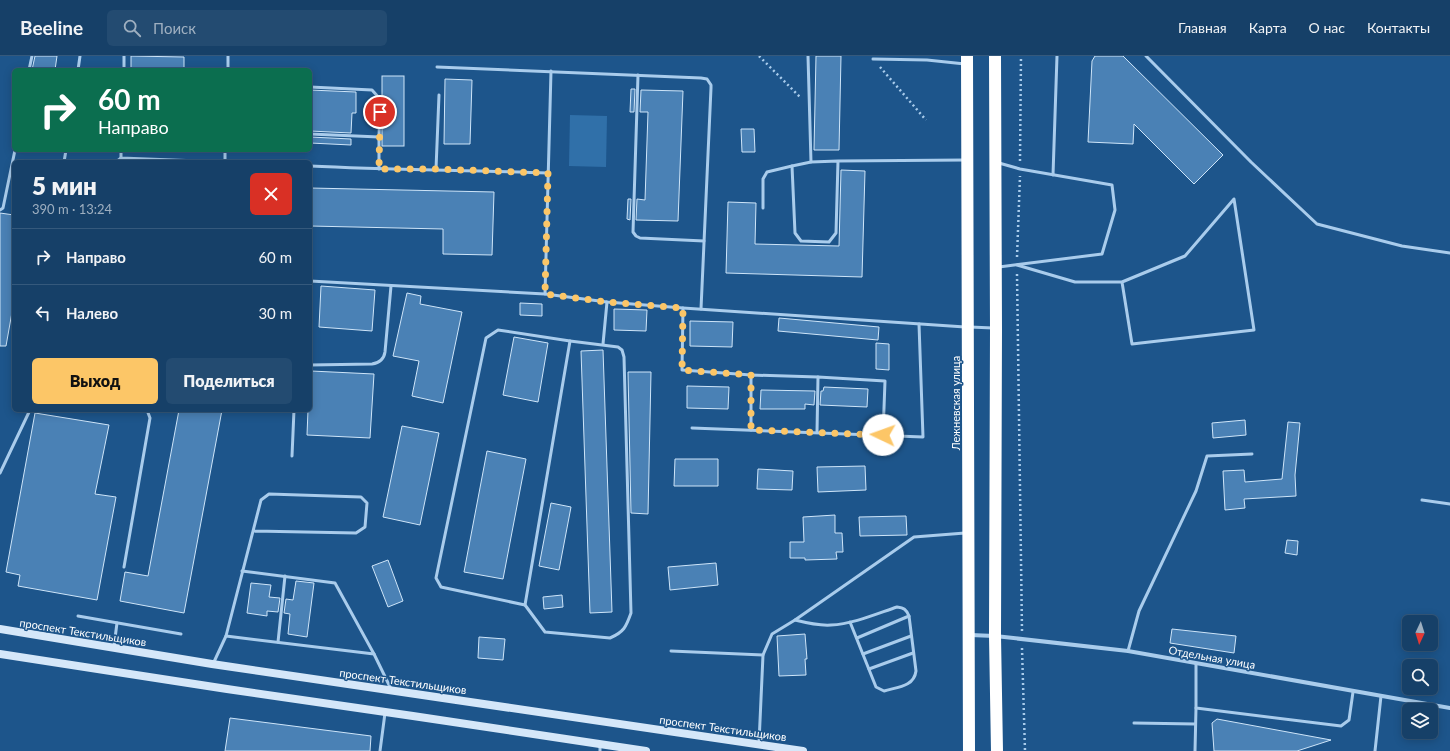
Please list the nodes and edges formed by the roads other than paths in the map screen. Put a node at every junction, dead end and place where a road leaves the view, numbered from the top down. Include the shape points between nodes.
1 (32, 56) edge
2 (80, 56) edge
3 (124, 56) edge
4 (228, 56) edge
5 (808, 56) edge
6 (938, 56) edge
7 (995, 56) edge
8 (1057, 56) edge
9 (1146, 56) edge
10 (873, 59) road end
11 (967, 60) edge
12 (938, 61) junction
13 (437, 67) dead end
14 (29, 68) edge
15 (78, 68) edge
16 (124, 68) edge
17 (228, 68) edge
18 (551, 71) junction
19 (638, 75) junction
20 (312, 87) edge
21 (439, 95) dead end
22 (312, 134) edge
23 (379, 137) junction
24 (122, 152) edge
25 (121, 158) junction
26 (118, 160) edge
27 (173, 160) edge
28 (967, 160) junction
29 (838, 161) junction
30 (995, 161) junction
31 (811, 162) junction
32 (312, 166) edge
33 (792, 166) junction
34 (379, 169) junction
35 (436, 169) junction
36 (548, 173) junction
37 (12, 174) edge
38 (1053, 175) junction
39 (763, 208) dead end
40 (0, 210) edge
41 (704, 242) junction
42 (1450, 254) edge
43 (1017, 265) junction
44 (996, 267) junction
45 (312, 281) edge
46 (1122, 282) junction
47 (391, 286) junction
48 (545, 294) junction
49 (607, 302) junction
50 (683, 308) junction
51 (701, 309) junction
52 (920, 324) junction
53 (968, 327) junction
54 (996, 329) junction
55 (570, 341) junction
56 (603, 344) junction
57 (312, 365) edge
58 (751, 375) junction
59 (818, 377) junction
60 (29, 412) edge
61 (148, 412) edge
62 (294, 412) edge
63 (692, 428) dead end
64 (751, 430) junction
65 (817, 432) junction
66 (883, 435) junction
67 (1252, 454) dead end
68 (292, 456) dead end
69 (0, 473) edge
70 (1422, 500) dead end
71 (1450, 504) edge
72 (253, 531) junction
73 (968, 533) junction
74 (124, 567) dead end
75 (242, 571) junction
76 (285, 576) junction
77 (525, 605) junction
78 (78, 616) dead end
79 (909, 616) junction
80 (795, 620) junction
81 (850, 622) junction
82 (118, 623) junction
83 (0, 629) edge
84 (181, 634) dead end
85 (969, 635) junction
86 (226, 636) junction
87 (911, 636) junction
88 (995, 636) junction
89 (857, 638) junction
90 (278, 642) junction
91 (114, 648) junction
92 (671, 651) dead end
93 (1128, 651) junction
94 (913, 653) junction
95 (0, 654) edge
96 (374, 654) junction
97 (863, 654) junction
98 (763, 656) junction
99 (212, 664) junction
100 (1196, 664) junction
101 (869, 669) junction
102 (392, 691) junction
103 (1353, 692) junction
104 (1381, 696) junction
105 (1196, 708) junction
106 (1450, 708) edge
107 (386, 712) junction
108 (1134, 723) dead end
109 (1195, 724) junction
110 (759, 745) junction
111 (600, 748) edge
112 (380, 751) edge
113 (646, 751) edge
114 (803, 751) edge
115 (969, 751) edge
116 (997, 751) edge
117 (1195, 751) edge
118 (1375, 751) edge

1 - 14 lane
2 - 15 lane
3 - 16 lane
4 - 17 lane
5 - 31 lane
6 - 12 lane
7 - 30 highway
8 - 38 lane
9 - 42 lane via 1251,162 1318,224 1402,246
10 - 12 lane
11 - 12 lane
11 - 28 highway, Лежневская улица
13 - 18 lane
18 - 19 lane
18 - 36 lane
19 - 41 lane via 633,232 640,238
19 - 41 lane via 704,78 711,85
20 - 23 lane via 372,90 380,99
21 - 35 lane
22 - 23 lane
23 - 34 lane
24 - 25 lane
25 - 26 lane
25 - 27 lane
28 - 29 lane
28 - 53 highway, Лежневская улица
29 - 31 lane
29 - 33 lane via 836,233 829,242 801,241 795,233
30 - 38 lane
30 - 44 highway
31 - 33 lane
32 - 34 lane
33 - 39 lane via 767,172 763,179
34 - 35 lane
35 - 36 lane
36 - 48 lane
37 - 40 lane via 3,208
38 - 43 lane via 1112,185 1115,210 1102,254
41 - 51 lane
43 - 44 lane
43 - 46 lane via 1075,282
44 - 54 highway
45 - 47 lane
46 - 46 lane via 1185,256 1234,198 1254,330 1132,344
47 - 48 lane
47 - 57 lane via 386,352 382,359 372,364
48 - 49 lane
49 - 50 lane
49 - 56 lane
50 - 51 lane
50 - 58 lane via 682,370
51 - 52 lane
52 - 53 lane
52 - 66 lane via 923,437
53 - 54 lane
53 - 73 highway, Лежневская улица
54 - 88 highway
55 - 56 lane
55 - 77 lane
55 - 77 lane via 498,330 486,338 436,578 440,587
56 - 77 lane via 618,347 624,357 631,613 628,624 620,634 610,638 545,632
58 - 59 lane
58 - 64 lane
59 - 65 lane
59 - 66 lane via 885,381
60 - 69 lane
61 - 74 lane via 150,418
62 - 68 lane
63 - 64 lane
64 - 65 lane
65 - 66 lane
67 - 93 lane via 1207,456 1196,491 1140,611
70 - 71 lane
72 - 72 lane via 356,534 365,527 366,503 361,497 269,494 261,500
72 - 75 lane
73 - 80 lane via 914,537
73 - 85 highway, Лежневская улица
75 - 76 lane
75 - 86 lane
76 - 90 lane
76 - 96 lane via 334,583
78 - 82 lane
79 - 81 lane via 903,608 897,607
79 - 87 lane
79 - 89 lane
80 - 81 lane via 831,626
80 - 98 lane via 772,634
81 - 89 lane
82 - 84 lane
82 - 91 lane
83 - 91 main road, проспект Текстильщиков
85 - 88 street, Отдельная улица
85 - 115 highway, Лежневская улица
86 - 90 lane
86 - 99 lane
87 - 94 lane
87 - 97 lane
88 - 93 street, Отдельная улица
88 - 116 highway
89 - 97 lane
90 - 96 lane
91 - 99 main road, проспект Текстильщиков
92 - 98 lane
93 - 100 street, Отдельная улица
94 - 101 lane
94 - 101 lane via 916,671 909,684 884,691 876,687
95 - 107 main road
96 - 102 lane
97 - 101 lane
98 - 110 lane
99 - 102 main road, проспект Текстильщиков
100 - 103 street, Отдельная улица
100 - 105 lane
102 - 110 main road, проспект Текстильщиков
103 - 104 street, Отдельная улица
103 - 105 lane via 1349,720 1341,726
104 - 106 street, Отдельная улица
104 - 118 lane
105 - 109 lane
107 - 111 main road
107 - 112 lane
108 - 109 lane
109 - 117 lane
110 - 114 main road, проспект Текстильщиков
111 - 113 main road

